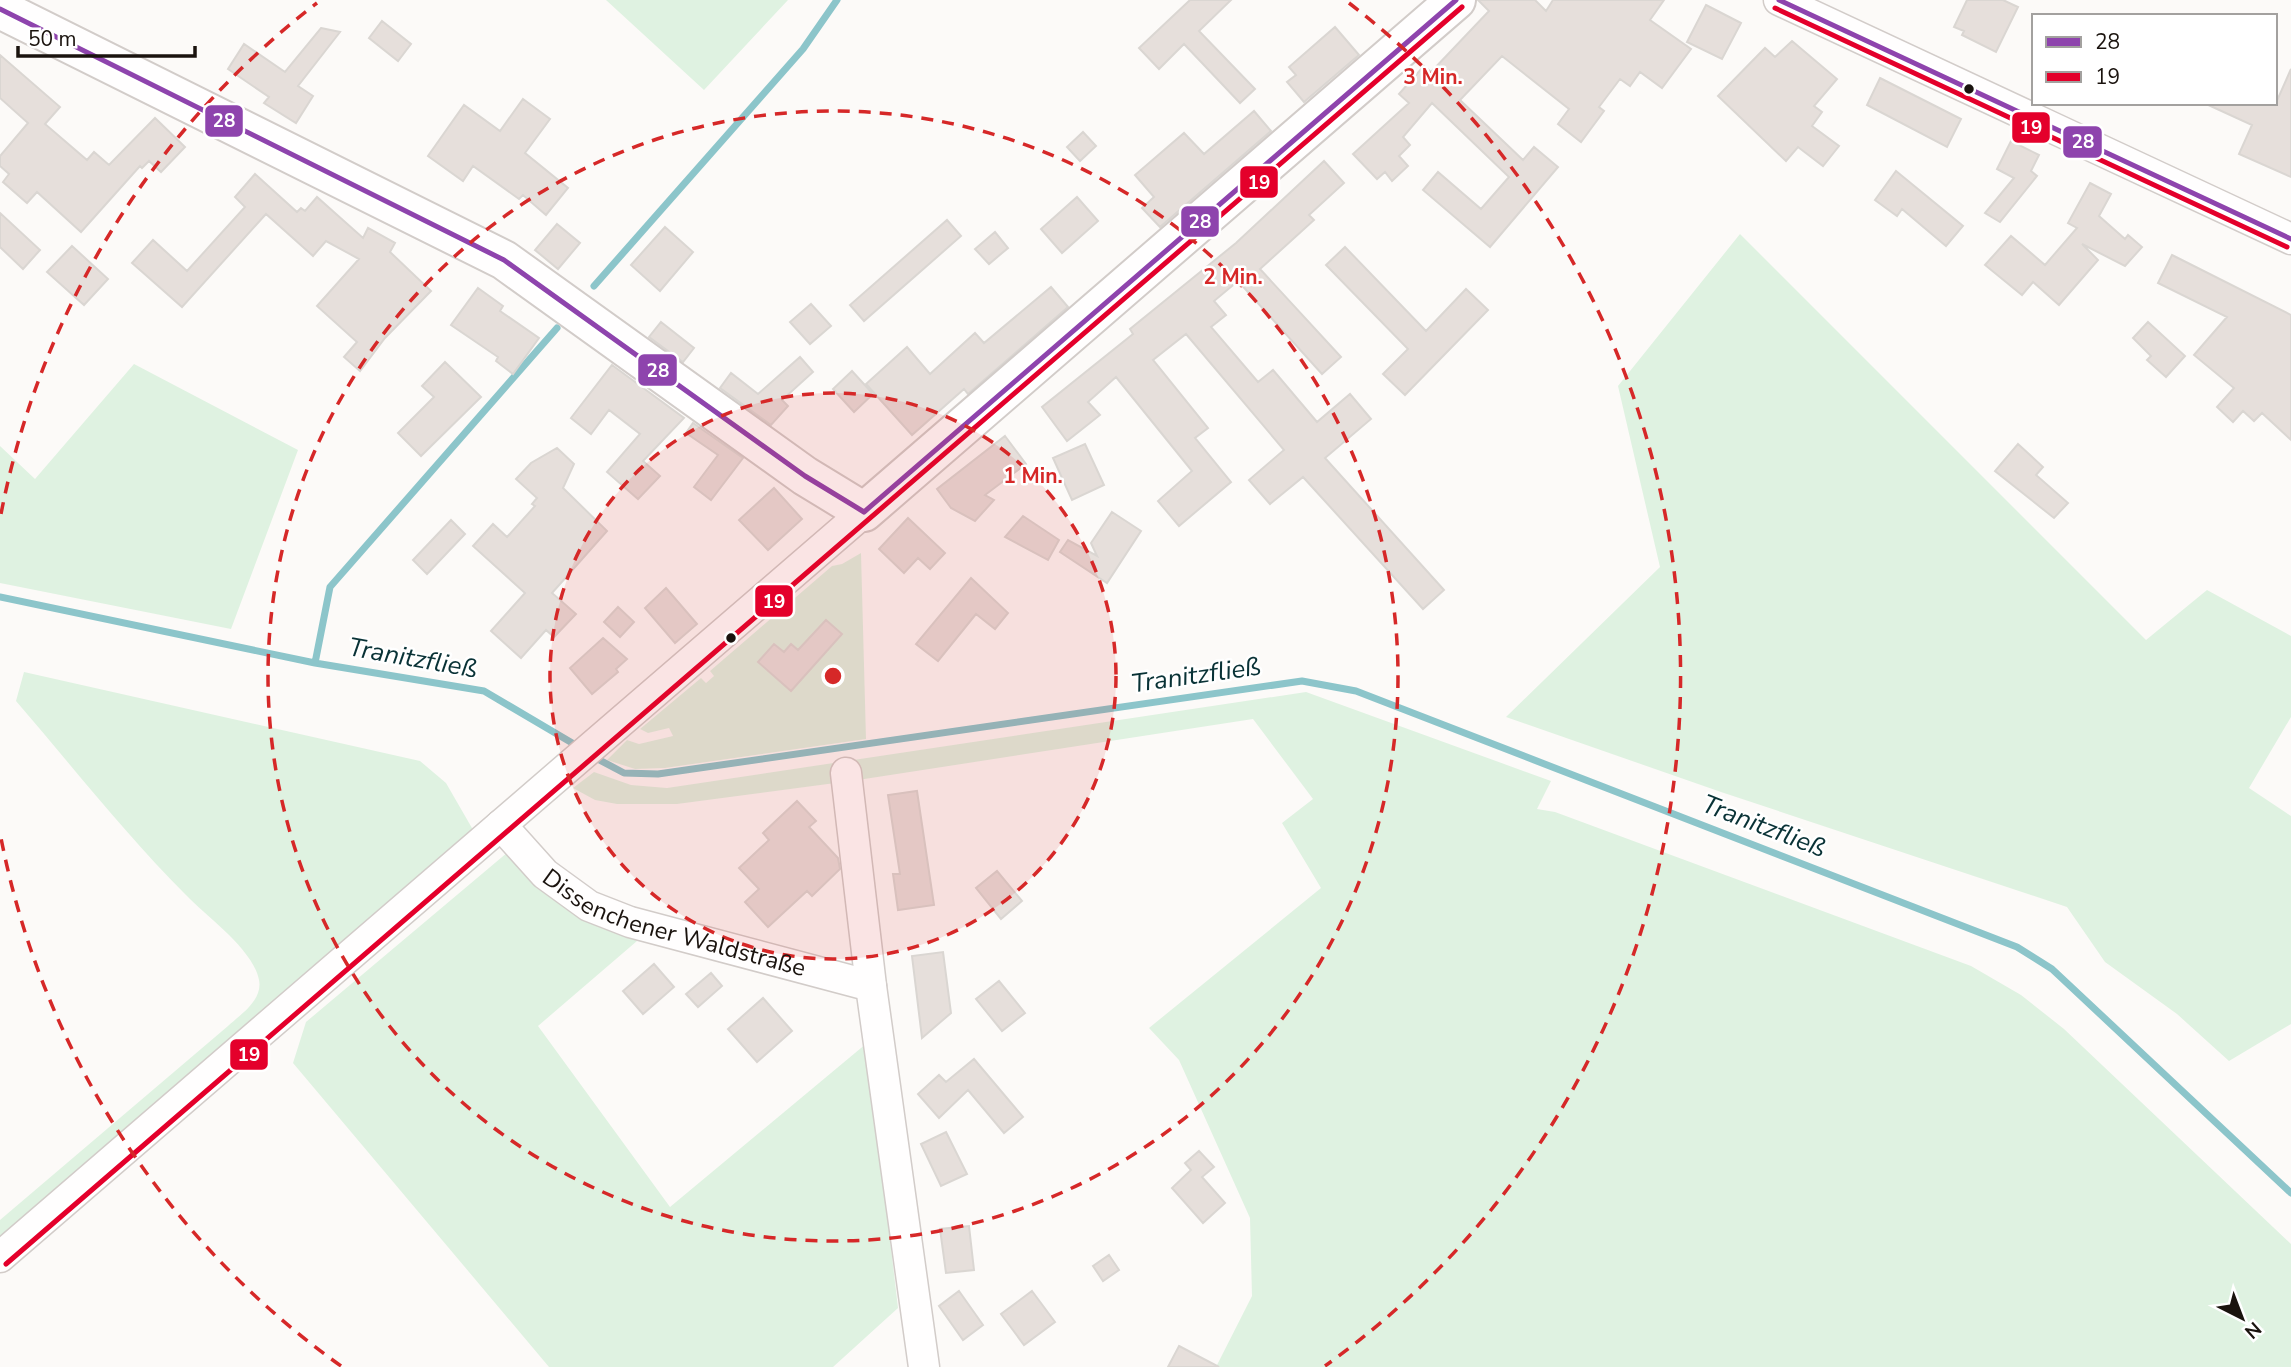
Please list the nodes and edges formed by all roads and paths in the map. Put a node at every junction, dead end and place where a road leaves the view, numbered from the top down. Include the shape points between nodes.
1 (1456, 0) edge
2 (1779, 0) edge
3 (0, 9) edge
4 (2291, 239) edge
5 (863, 512) junction
6 (846, 774) dead end
7 (501, 825) junction
8 (871, 986) junction
9 (0, 1258) edge
10 (925, 1367) edge

1 - 5 main road
2 - 4 street
3 - 5 main road via 504,260 805,476
5 - 7 street
6 - 8 street
7 - 8 street, Dissenchener Waldstraße via 545,874 589,906 630,922
7 - 9 street
8 - 10 street

